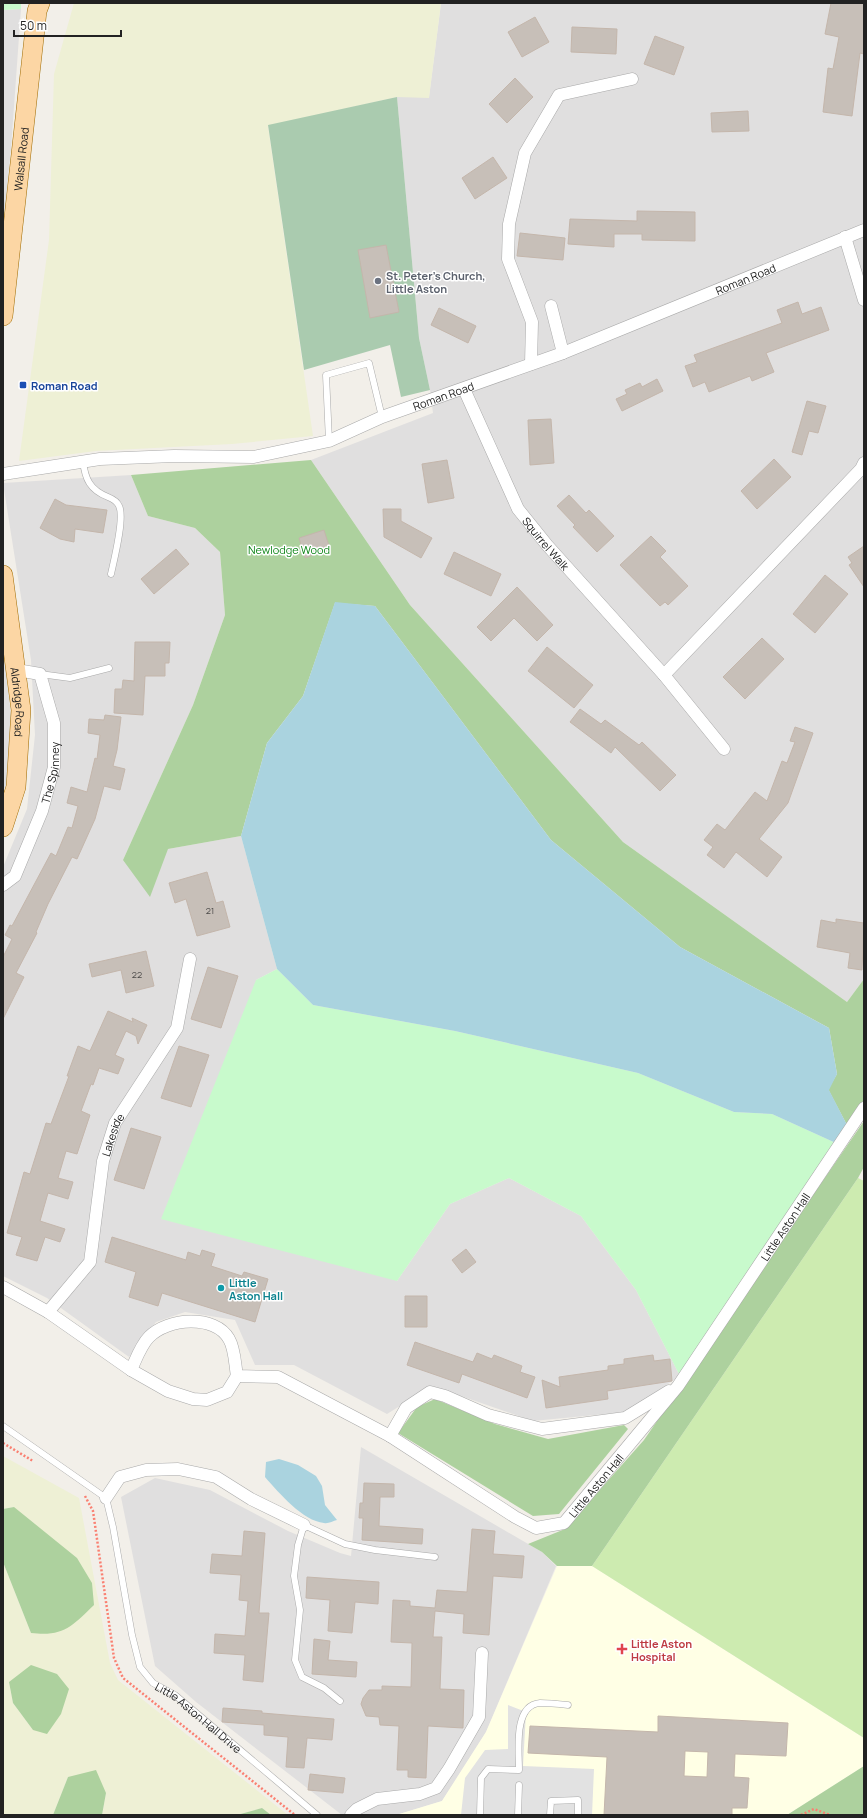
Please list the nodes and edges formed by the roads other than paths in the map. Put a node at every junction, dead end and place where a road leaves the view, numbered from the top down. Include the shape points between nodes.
1 (40, 3) edge
2 (632, 79) dead end
3 (864, 230) edge
4 (845, 237) junction
5 (864, 300) edge
6 (551, 306) dead end
7 (3, 316) edge
8 (563, 353) junction
9 (531, 364) junction
10 (464, 389) junction
11 (382, 418) junction
12 (330, 441) junction
13 (83, 461) junction
14 (864, 463) edge
15 (3, 474) edge
16 (111, 574) dead end
17 (3, 576) edge
18 (109, 668) dead end
19 (17, 670) junction
20 (40, 674) junction
21 (664, 675) junction
22 (724, 749) dead end
23 (3, 827) edge
24 (3, 885) edge
25 (190, 959) dead end
26 (864, 1108) edge
27 (3, 1287) edge
28 (48, 1312) junction
29 (132, 1370) junction
30 (237, 1376) junction
31 (678, 1386) junction
32 (3, 1426) edge
33 (390, 1436) junction
34 (106, 1498) junction
35 (304, 1525) junction
36 (435, 1557) dead end
37 (482, 1653) dead end
38 (340, 1701) dead end
39 (568, 1705) dead end
40 (519, 1784) dead end
41 (318, 1815) edge
42 (351, 1815) edge
43 (480, 1815) edge
44 (518, 1815) edge
45 (550, 1815) edge
46 (578, 1815) edge

1 - 7 main road, Walsall Road via 37,11
2 - 9 street via 559,95 525,153 509,224 508,260 532,322
3 - 4 street, Roman Road
4 - 5 street
4 - 8 street, Roman Road
6 - 8 street
8 - 9 street, Roman Road
9 - 10 street, Roman Road
10 - 11 street, Roman Road
10 - 21 street, Squirrel Walk via 518,509
11 - 12 street, Roman Road
11 - 12 lane via 368,363 326,375
12 - 13 street, Roman Road via 254,457 174,456 100,458
13 - 15 street, Roman Road
13 - 16 lane via 88,484 115,501 121,512
14 - 21 street via 862,469
17 - 19 main road, Aldridge Road
18 - 20 lane via 70,678
19 - 20 street
19 - 23 main road, Aldridge Road via 21,710 16,787
20 - 24 street, The Spinney via 54,722 54,767 42,811 15,876
21 - 22 street, Squirrel Walk
25 - 28 street, Lakeside via 177,1028 115,1123 103,1162 90,1262
26 - 31 street, Little Aston Hall
27 - 28 street
28 - 29 street
29 - 30 street via 168,1391 193,1399 207,1400 227,1392
29 - 30 street via 148,1337 160,1328 188,1321 215,1325 229,1339
30 - 33 street, Little Aston Hall via 278,1377
31 - 33 street, Little Aston Hall via 625,1418 542,1429 488,1415 430,1392 406,1408
31 - 33 street, Little Aston Hall via 564,1523 536,1528
32 - 34 lane
34 - 35 street via 120,1477 146,1470 178,1469 216,1478 251,1499
34 - 41 lane, Little Aston Hall Drive via 140,1667 153,1683 175,1695
35 - 36 lane via 345,1544
35 - 38 lane via 298,1545 294,1576 300,1610 295,1660 302,1677 324,1688
37 - 42 street via 479,1717 436,1788 420,1794 378,1799 357,1809
39 - 43 lane via 539,1703 525,1711 520,1720 518,1770 488,1769 482,1778
40 - 44 lane
45 - 46 lane via 551,1801 578,1800

